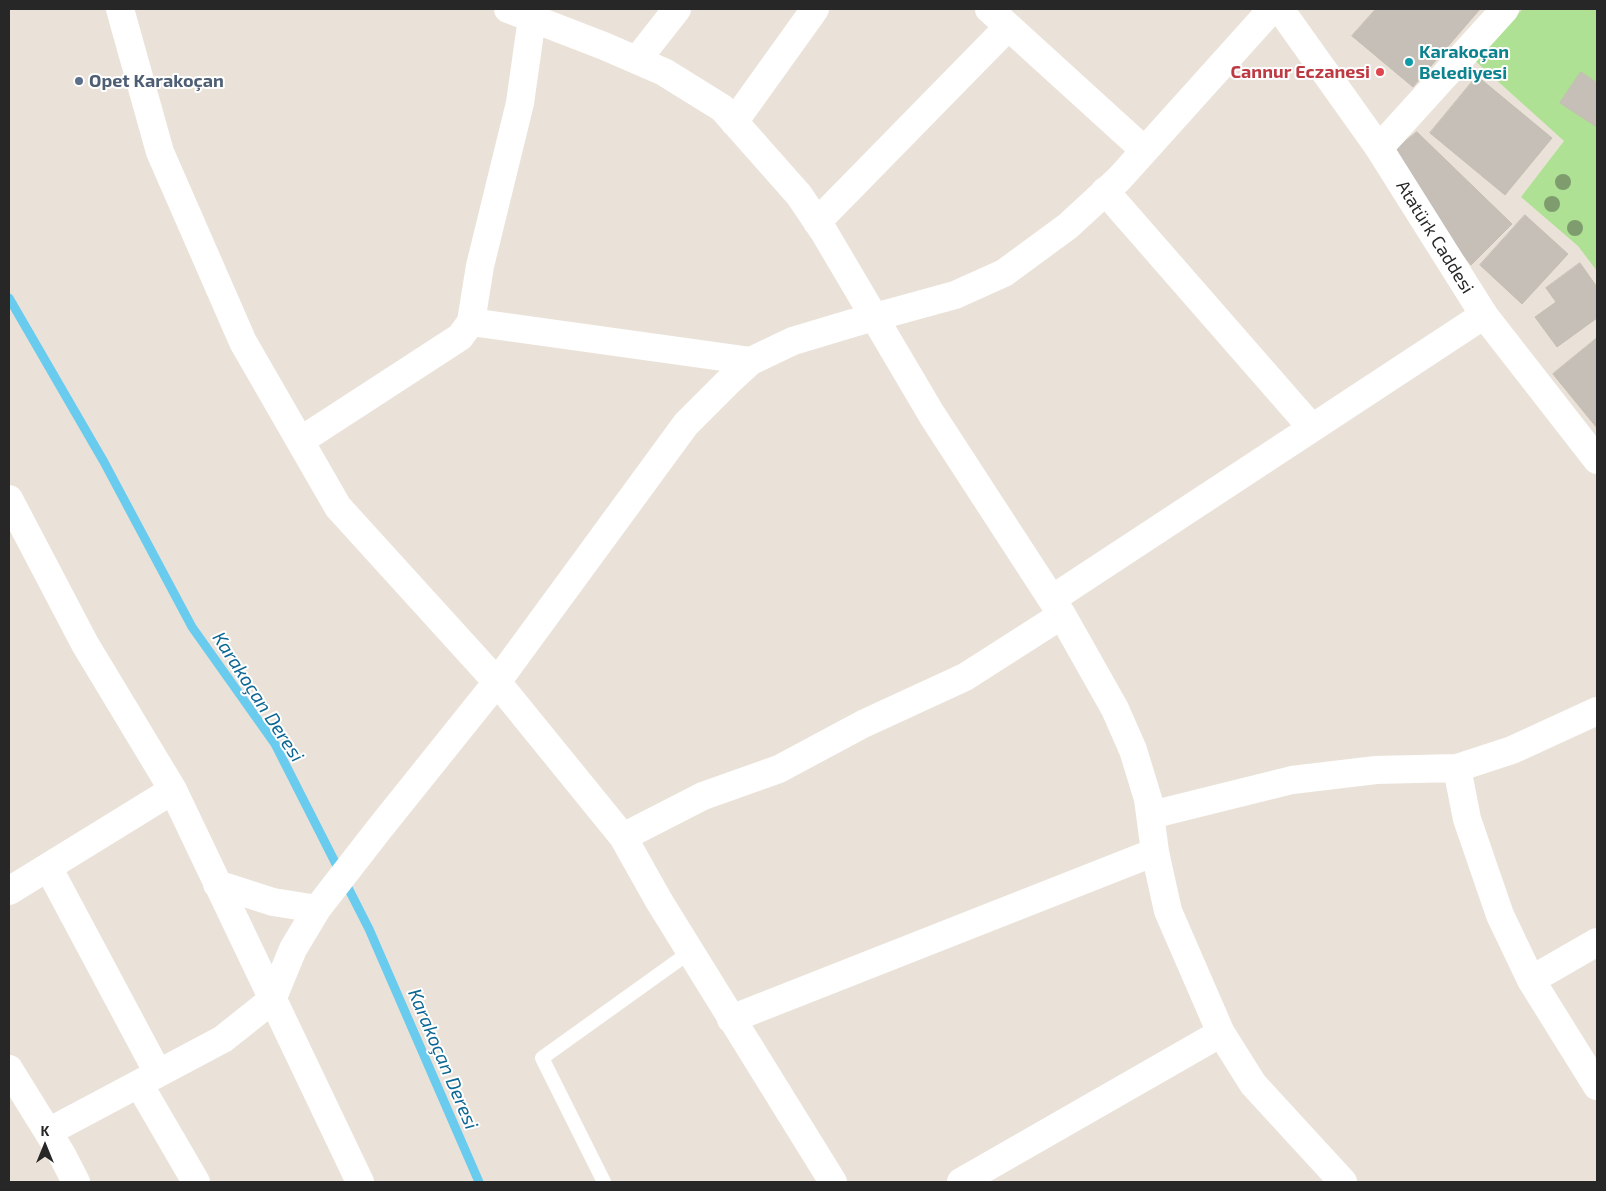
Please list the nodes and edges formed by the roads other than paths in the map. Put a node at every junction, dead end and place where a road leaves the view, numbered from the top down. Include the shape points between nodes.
1 (120, 9) edge
2 (677, 9) edge
3 (815, 9) edge
4 (989, 9) edge
5 (1272, 9) edge
6 (1280, 9) edge
7 (1505, 9) edge
8 (520, 14) edge
9 (1008, 27) junction
10 (637, 60) junction
11 (734, 122) junction
12 (1379, 148) junction
13 (1144, 150) junction
14 (1105, 191) junction
15 (817, 222) junction
16 (1484, 315) junction
17 (874, 317) junction
18 (471, 322) junction
19 (752, 361) junction
20 (1312, 428) junction
21 (300, 441) junction
22 (1597, 460) edge
23 (9, 499) edge
24 (1057, 607) junction
25 (497, 682) junction
26 (1597, 711) edge
27 (1458, 768) junction
28 (173, 790) junction
29 (1151, 816) junction
30 (623, 837) junction
31 (1156, 852) junction
32 (48, 867) junction
33 (217, 884) junction
34 (9, 891) edge
35 (316, 909) junction
36 (1597, 942) edge
37 (690, 952) junction
38 (1531, 980) junction
39 (272, 1000) junction
40 (732, 1019) junction
41 (1220, 1033) junction
42 (9, 1069) edge
43 (149, 1078) junction
44 (1597, 1086) edge
45 (48, 1132) junction
46 (972, 1180) edge
47 (76, 1182) edge
48 (196, 1182) edge
49 (360, 1182) edge
50 (604, 1182) edge
51 (832, 1182) edge
52 (1343, 1182) edge

1 - 21 street via 160,152 243,342
2 - 10 street
3 - 11 street
4 - 9 street
5 - 13 street
6 - 12 street, Atatürk Caddesi
7 - 12 street
8 - 10 street
8 - 18 street via 520,103 480,266
9 - 13 street
9 - 15 street
10 - 11 street via 664,72 722,108
11 - 15 street via 798,195
12 - 16 street, Atatürk Caddesi
13 - 14 street
14 - 17 street via 1068,226 1004,272 955,295
14 - 20 street
15 - 17 street
16 - 20 street
16 - 22 street, Atatürk Caddesi
17 - 19 street via 794,341
17 - 24 street via 932,415
18 - 19 street
18 - 21 street via 460,337
19 - 25 street via 686,424
20 - 24 street
21 - 25 street via 338,507
23 - 28 street via 85,644
24 - 29 street via 1115,710 1133,750
24 - 30 street via 965,677 863,724 778,769 703,796
25 - 30 street
25 - 35 street
26 - 27 street via 1512,750
27 - 29 street via 1376,770 1292,780
27 - 38 street via 1467,820 1500,915
28 - 32 street
28 - 33 street
29 - 31 street
30 - 37 street
31 - 40 street
31 - 41 street via 1168,911
32 - 34 street
32 - 43 street
33 - 35 street via 273,902
33 - 39 street
35 - 39 street via 293,949
36 - 38 street
37 - 40 street
37 - 50 lane via 542,1058
38 - 44 street
39 - 43 street via 223,1039
39 - 49 street
40 - 51 street
41 - 46 street
41 - 52 street via 1253,1084
42 - 45 street
43 - 45 street
43 - 48 street
45 - 47 street

